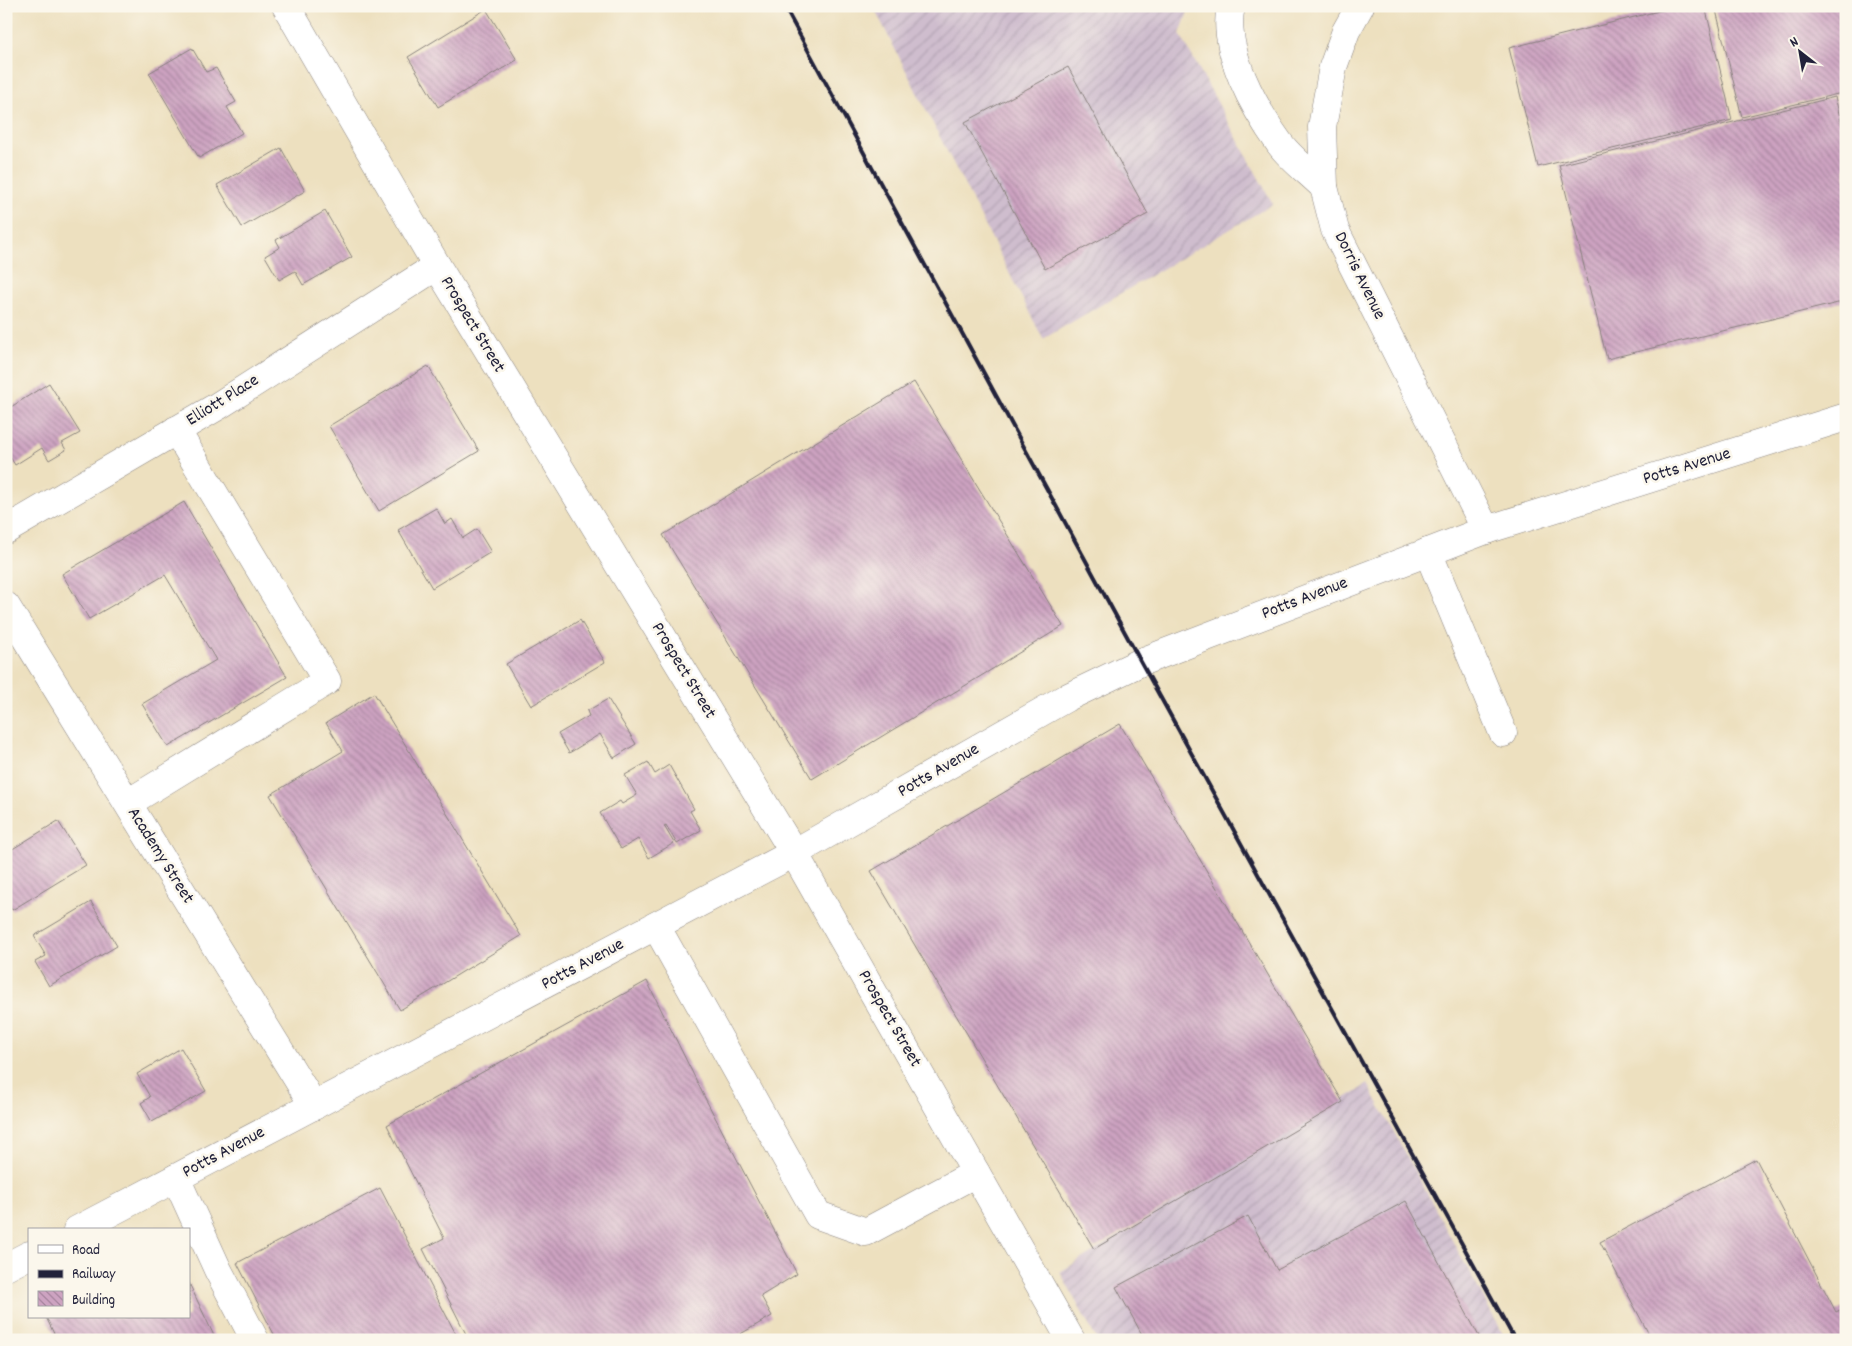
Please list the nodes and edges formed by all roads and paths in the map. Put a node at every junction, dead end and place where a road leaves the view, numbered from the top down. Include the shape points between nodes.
1 (286, 6) edge
2 (1231, 6) edge
3 (1360, 6) edge
4 (1324, 187) junction
5 (436, 266) junction
6 (1846, 417) edge
7 (176, 430) junction
8 (6, 530) edge
9 (1486, 530) junction
10 (1428, 552) junction
11 (6, 606) edge
12 (1503, 733) dead end
13 (128, 803) junction
14 (794, 853) junction
15 (656, 926) junction
16 (314, 1106) junction
17 (976, 1173) junction
18 (176, 1178) junction
19 (81, 1228) edge
20 (28, 1256) edge
21 (6, 1267) edge
22 (1067, 1338) edge
23 (255, 1340) edge

1 - 5 street, Prospect Street
2 - 4 street via 1227,22 1242,84 1281,145
3 - 4 street, Dorris Avenue via 1332,67 1322,127
4 - 9 street, Dorris Avenue via 1335,230
5 - 7 street, Elliott Place
5 - 14 street, Prospect Street
6 - 9 street, Potts Avenue
7 - 8 street, Elliott Place
7 - 13 street via 327,680
9 - 10 street, Potts Avenue
10 - 12 street
10 - 14 street, Potts Avenue via 1141,662 1066,698
11 - 13 street, Academy Street
13 - 16 street, Academy Street
14 - 15 street, Potts Avenue
14 - 17 street, Prospect Street
15 - 16 street, Potts Avenue
15 - 17 street via 818,1215 866,1232
16 - 18 street, Potts Avenue
17 - 22 street, Prospect Street
18 - 19 street, Potts Avenue
18 - 23 street via 218,1270
20 - 21 street

